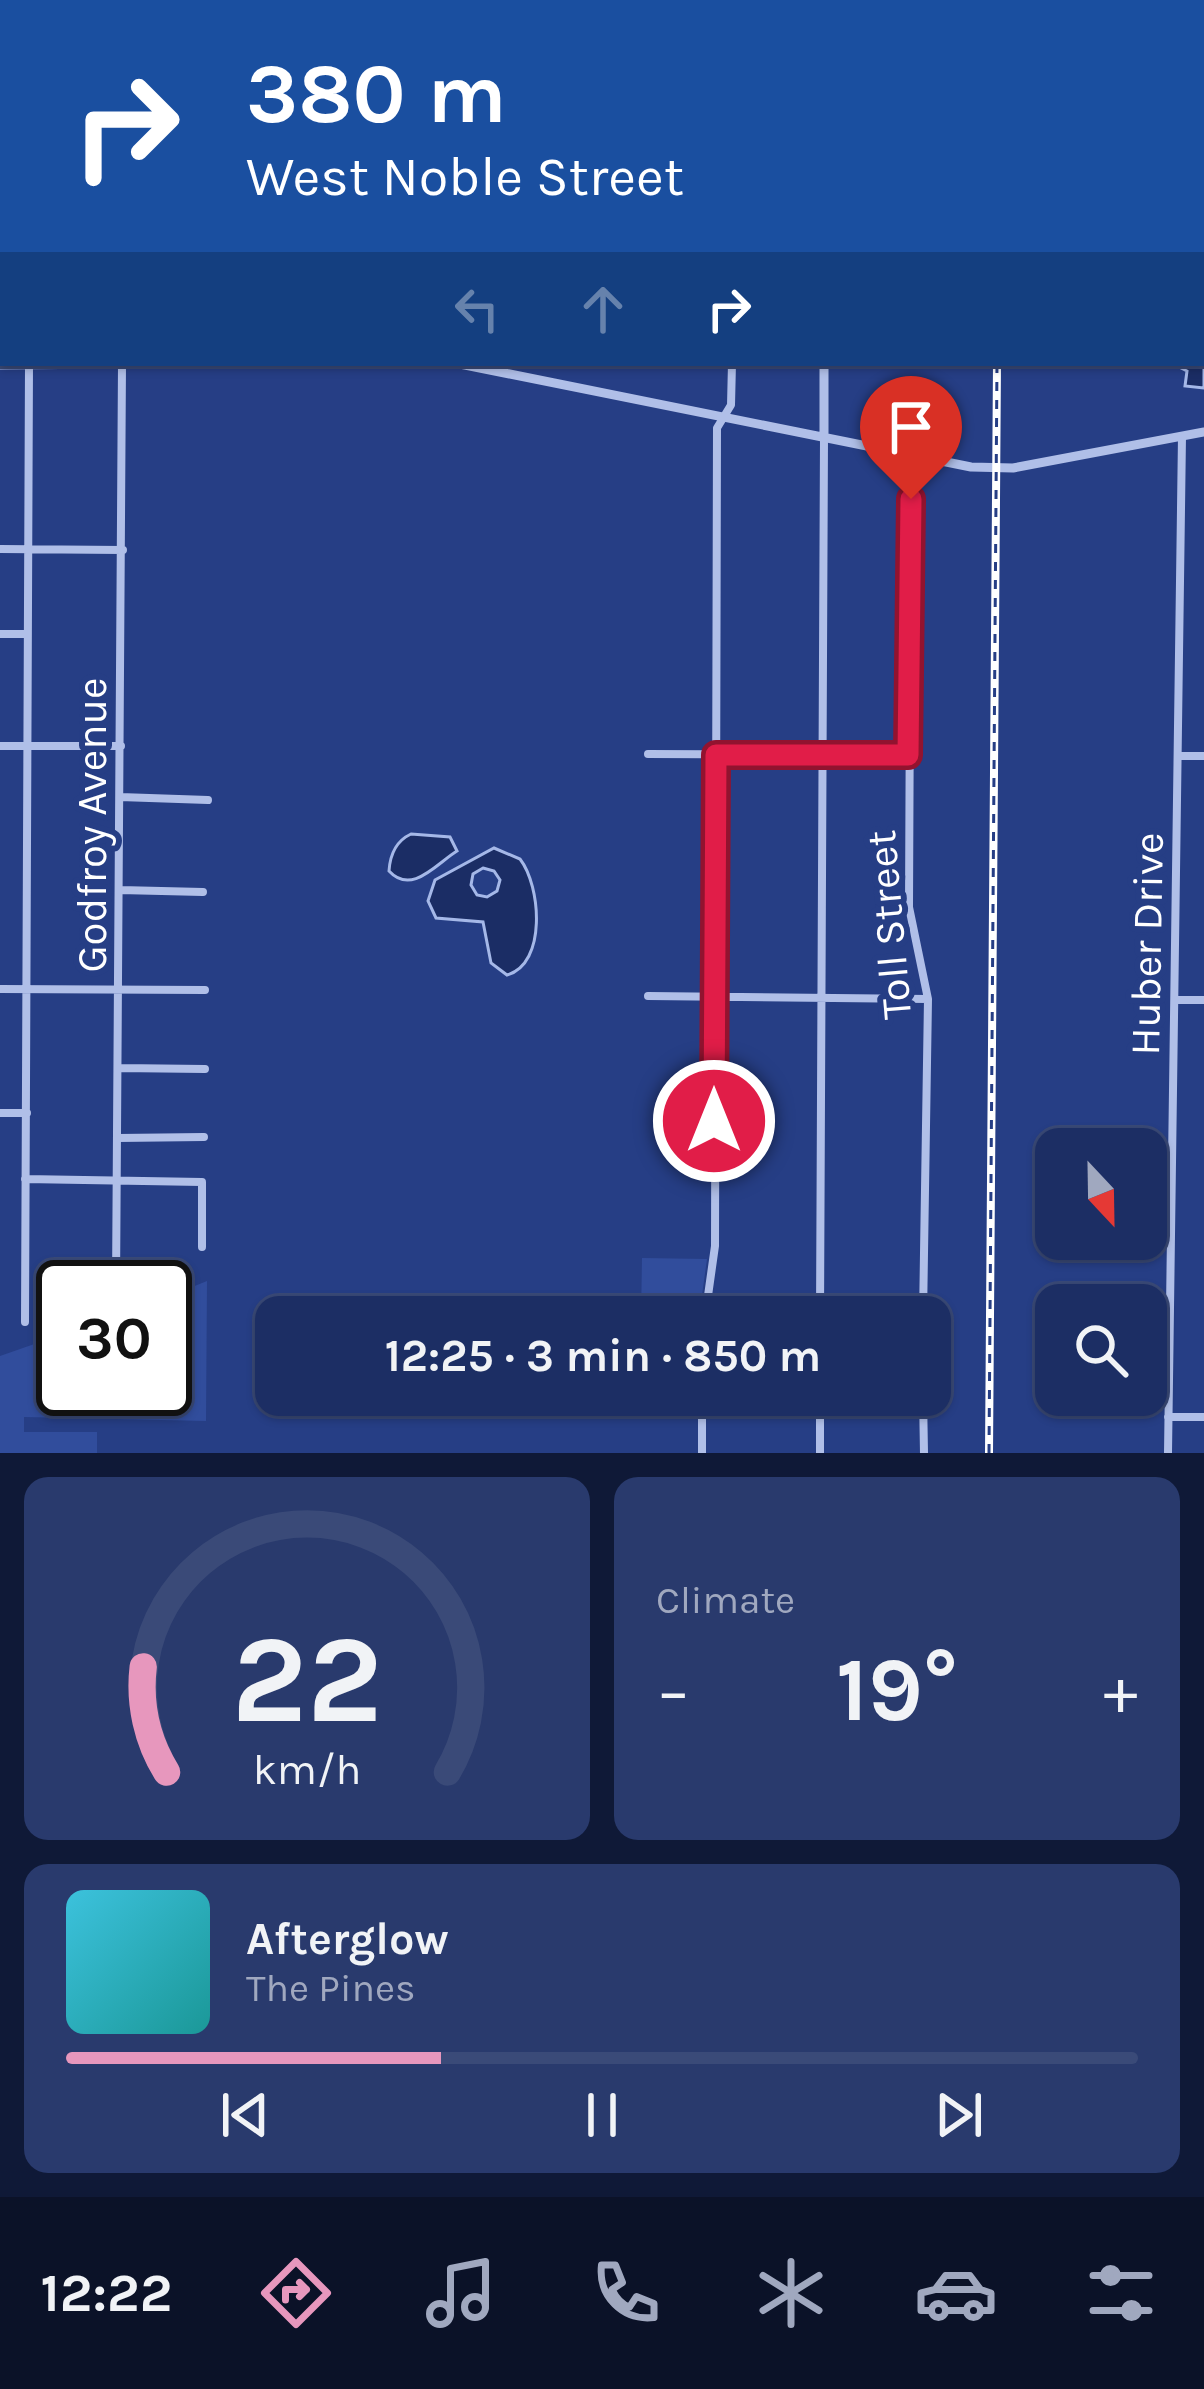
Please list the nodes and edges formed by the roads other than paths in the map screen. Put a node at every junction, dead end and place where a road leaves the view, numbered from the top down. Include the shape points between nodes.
1 (29, 366) edge
2 (122, 366) edge
3 (470, 366) edge
4 (733, 366) edge
5 (824, 366) edge
6 (721, 418) junction
7 (1204, 432) edge
8 (1182, 436) junction
9 (824, 437) junction
10 (911, 456) junction
11 (0, 549) edge
12 (29, 549) junction
13 (123, 550) junction
14 (0, 634) edge
15 (28, 634) junction
16 (0, 746) edge
17 (121, 746) junction
18 (29, 747) junction
19 (648, 754) dead end
20 (716, 755) junction
21 (908, 755) junction
22 (1178, 756) junction
23 (1204, 756) edge
24 (823, 757) junction
25 (119, 796) junction
26 (208, 800) dead end
27 (120, 890) junction
28 (203, 892) dead end
29 (0, 988) edge
30 (28, 989) junction
31 (119, 989) junction
32 (205, 990) dead end
33 (648, 996) dead end
34 (713, 996) junction
35 (819, 998) junction
36 (928, 999) junction
37 (1175, 1000) junction
38 (1204, 1000) edge
39 (118, 1069) junction
40 (205, 1069) dead end
41 (0, 1113) edge
42 (26, 1113) junction
43 (204, 1137) dead end
44 (118, 1138) junction
45 (25, 1179) junction
46 (118, 1182) junction
47 (202, 1247) dead end
48 (117, 1260) edge
49 (708, 1296) edge
50 (820, 1296) edge
51 (923, 1296) edge
52 (25, 1322) dead end
53 (702, 1416) edge
54 (820, 1416) edge
55 (923, 1416) edge
56 (1168, 1418) junction
57 (1204, 1418) edge
58 (702, 1453) edge
59 (820, 1453) edge
60 (924, 1453) edge
61 (1168, 1453) edge

1 - 12 street
2 - 13 street, Godfroy Avenue
3 - 6 street
4 - 6 street via 731,405
5 - 9 street
6 - 9 street
6 - 20 street
7 - 8 street
8 - 10 street via 1013,468
8 - 22 street, Huber Drive
9 - 10 street
9 - 24 street
10 - 21 street, Toll Street
11 - 12 street
12 - 13 street
12 - 15 street
13 - 17 street, Godfroy Avenue
14 - 15 street
15 - 18 street
16 - 18 street
17 - 18 street
17 - 25 street, Godfroy Avenue
18 - 30 street
19 - 20 street
20 - 24 street
20 - 34 street
21 - 24 street
21 - 36 street, Toll Street via 910,927
22 - 23 street
22 - 37 street, Huber Drive
24 - 35 street
25 - 26 street
25 - 27 street, Godfroy Avenue
27 - 28 street
27 - 31 street, Godfroy Avenue
29 - 30 street
30 - 31 street
30 - 42 street
31 - 32 street
31 - 39 street, Godfroy Avenue
33 - 34 street
34 - 35 street
34 - 49 street via 715,1246
35 - 36 street
35 - 50 street
36 - 51 street, Toll Street
37 - 38 street
37 - 56 street, Huber Drive
39 - 40 street
39 - 44 street, Godfroy Avenue
41 - 42 street
42 - 45 street
43 - 44 street
44 - 46 street, Godfroy Avenue
45 - 46 street
45 - 52 street
46 - 47 street via 202,1182
46 - 48 street, Godfroy Avenue
53 - 58 street
54 - 59 street
55 - 60 street
56 - 57 street
56 - 61 street, Huber Drive

